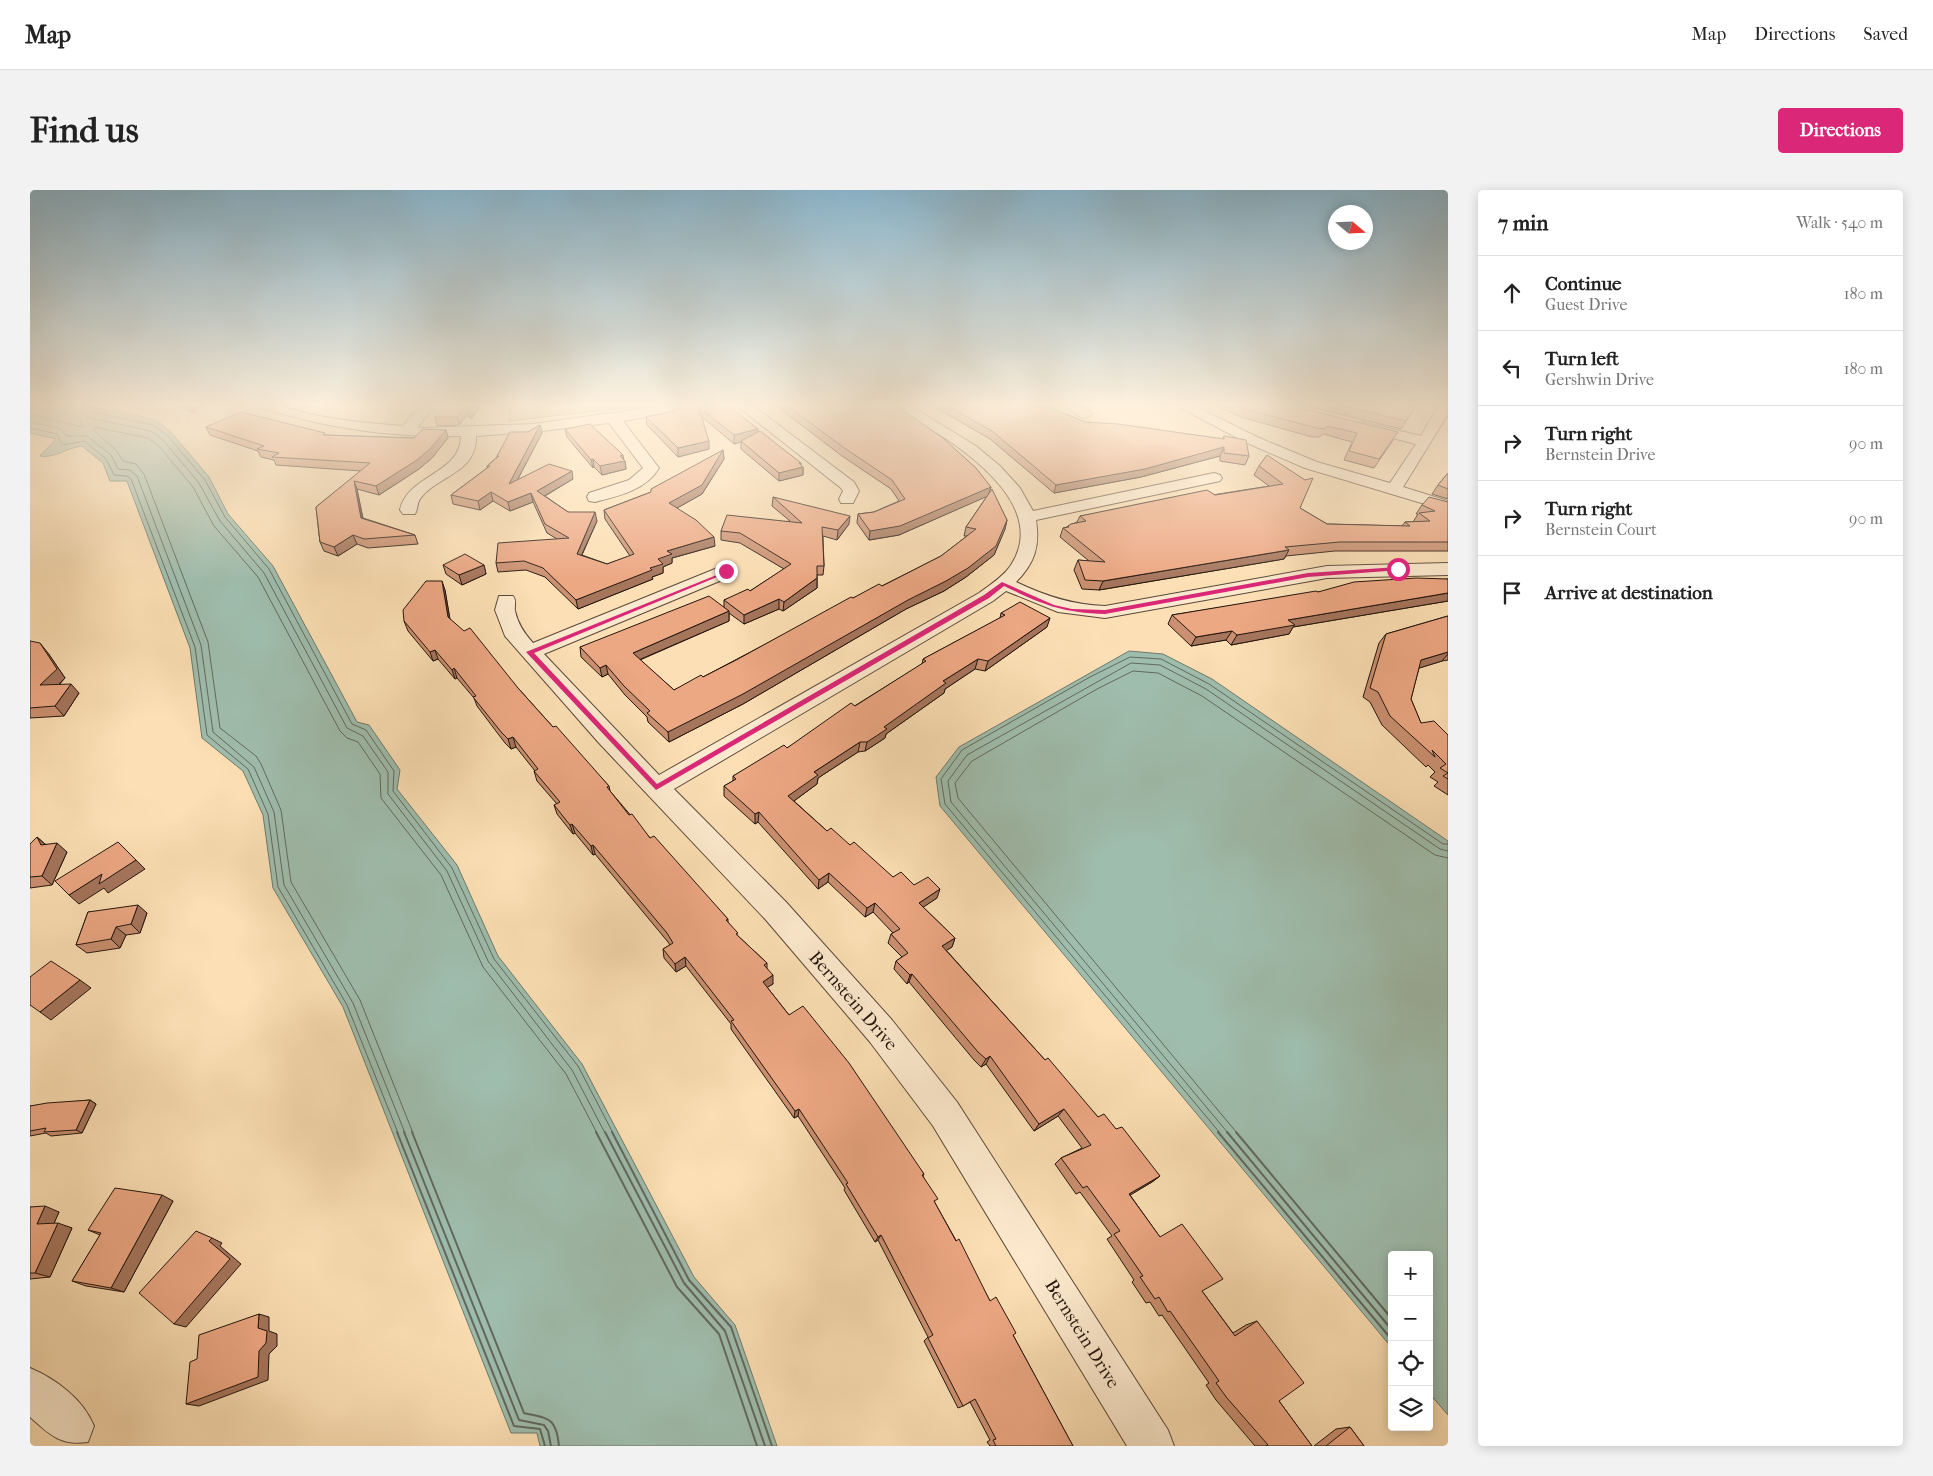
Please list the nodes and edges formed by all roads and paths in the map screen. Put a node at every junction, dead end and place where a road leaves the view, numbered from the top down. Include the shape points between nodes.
1 (454, 464) edge
2 (650, 464) edge
3 (820, 464) edge
4 (987, 464) edge
5 (1307, 464) edge
6 (1409, 464) edge
7 (1214, 478) dead end
8 (1392, 490) junction
9 (595, 497) dead end
10 (848, 499) dead end
11 (1448, 506) edge
12 (409, 510) dead end
13 (1027, 517) junction
14 (1448, 569) edge
15 (726, 571) dead end
16 (1004, 583) junction
17 (506, 600) dead end
18 (529, 652) junction
19 (656, 788) junction
20 (30, 1390) edge
21 (72, 1426) dead end
22 (1152, 1446) edge

1 - 12 street via 412,499
2 - 9 street via 649,474 638,482
3 - 10 street via 848,485 851,491
4 - 13 street via 1017,495
5 - 8 street
6 - 8 street
7 - 13 street
8 - 11 street
13 - 16 street via 1029,542 1024,557
14 - 16 street via 1328,572 1105,612 1072,611 1052,606
15 - 18 street
16 - 19 street via 986,597
17 - 18 street, Bernstein Drive via 507,622
18 - 19 street, Bernstein Drive
19 - 22 street, Bernstein Drive via 776,911 881,1031 945,1114
20 - 21 street

